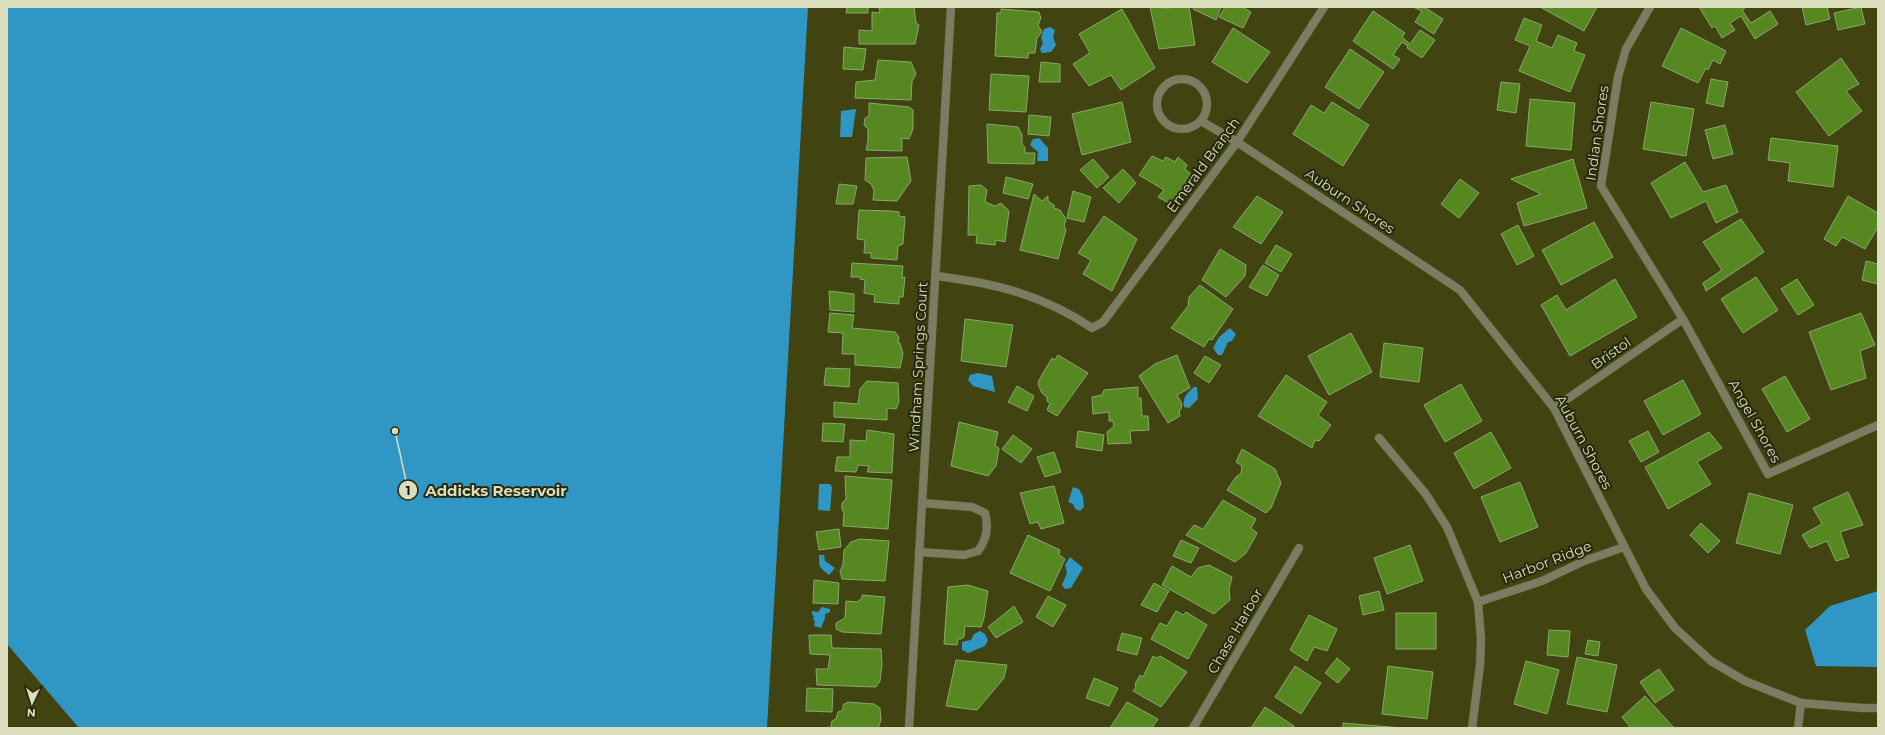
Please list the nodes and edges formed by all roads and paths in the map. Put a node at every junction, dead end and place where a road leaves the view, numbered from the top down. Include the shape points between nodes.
1 (951, 7) edge
2 (1324, 7) edge
3 (1650, 7) edge
4 (1201, 121) junction
5 (1237, 142) junction
6 (936, 276) junction
7 (1684, 319) junction
8 (1554, 408) junction
9 (1878, 426) edge
10 (1379, 438) dead end
11 (922, 503) junction
12 (1624, 547) junction
13 (1299, 548) dead end
14 (920, 552) junction
15 (1478, 602) junction
16 (1801, 703) junction
17 (1878, 708) edge
18 (909, 728) edge
19 (1193, 728) edge
20 (1472, 728) edge
21 (1798, 728) edge

1 - 6 street, Windham Springs Court
2 - 5 street, Emerald Branch
3 - 7 street, Indian Shores via 1626,49 1618,77 1601,186
4 - 4 street via 1208,104 1202,87 1184,78 1164,85 1158,94 1156,105 1165,123 1174,128 1184,129
4 - 5 street, Auburn Shores
5 - 6 street, Emerald Branch via 1103,322 1092,328 1068,312 1022,293 972,280
5 - 8 street, Auburn Shores via 1460,290
6 - 11 street, Windham Springs Court
7 - 8 street, Bristol
7 - 9 street, Angel Shores via 1768,474
8 - 12 street, Auburn Shores
10 - 15 street via 1425,493 1447,528
11 - 14 street, Windham Springs Court
11 - 14 street via 972,507 985,513 988,522 986,541 978,551 964,555
12 - 15 street, Harbor Ridge via 1584,561 1542,581
12 - 16 street, Auburn Shores via 1646,589 1676,628 1711,661 1746,681
13 - 19 street, Chase Harbor
14 - 18 street, Windham Springs Court
15 - 20 street via 1480,665
16 - 17 street, Auburn Shores
16 - 21 street

